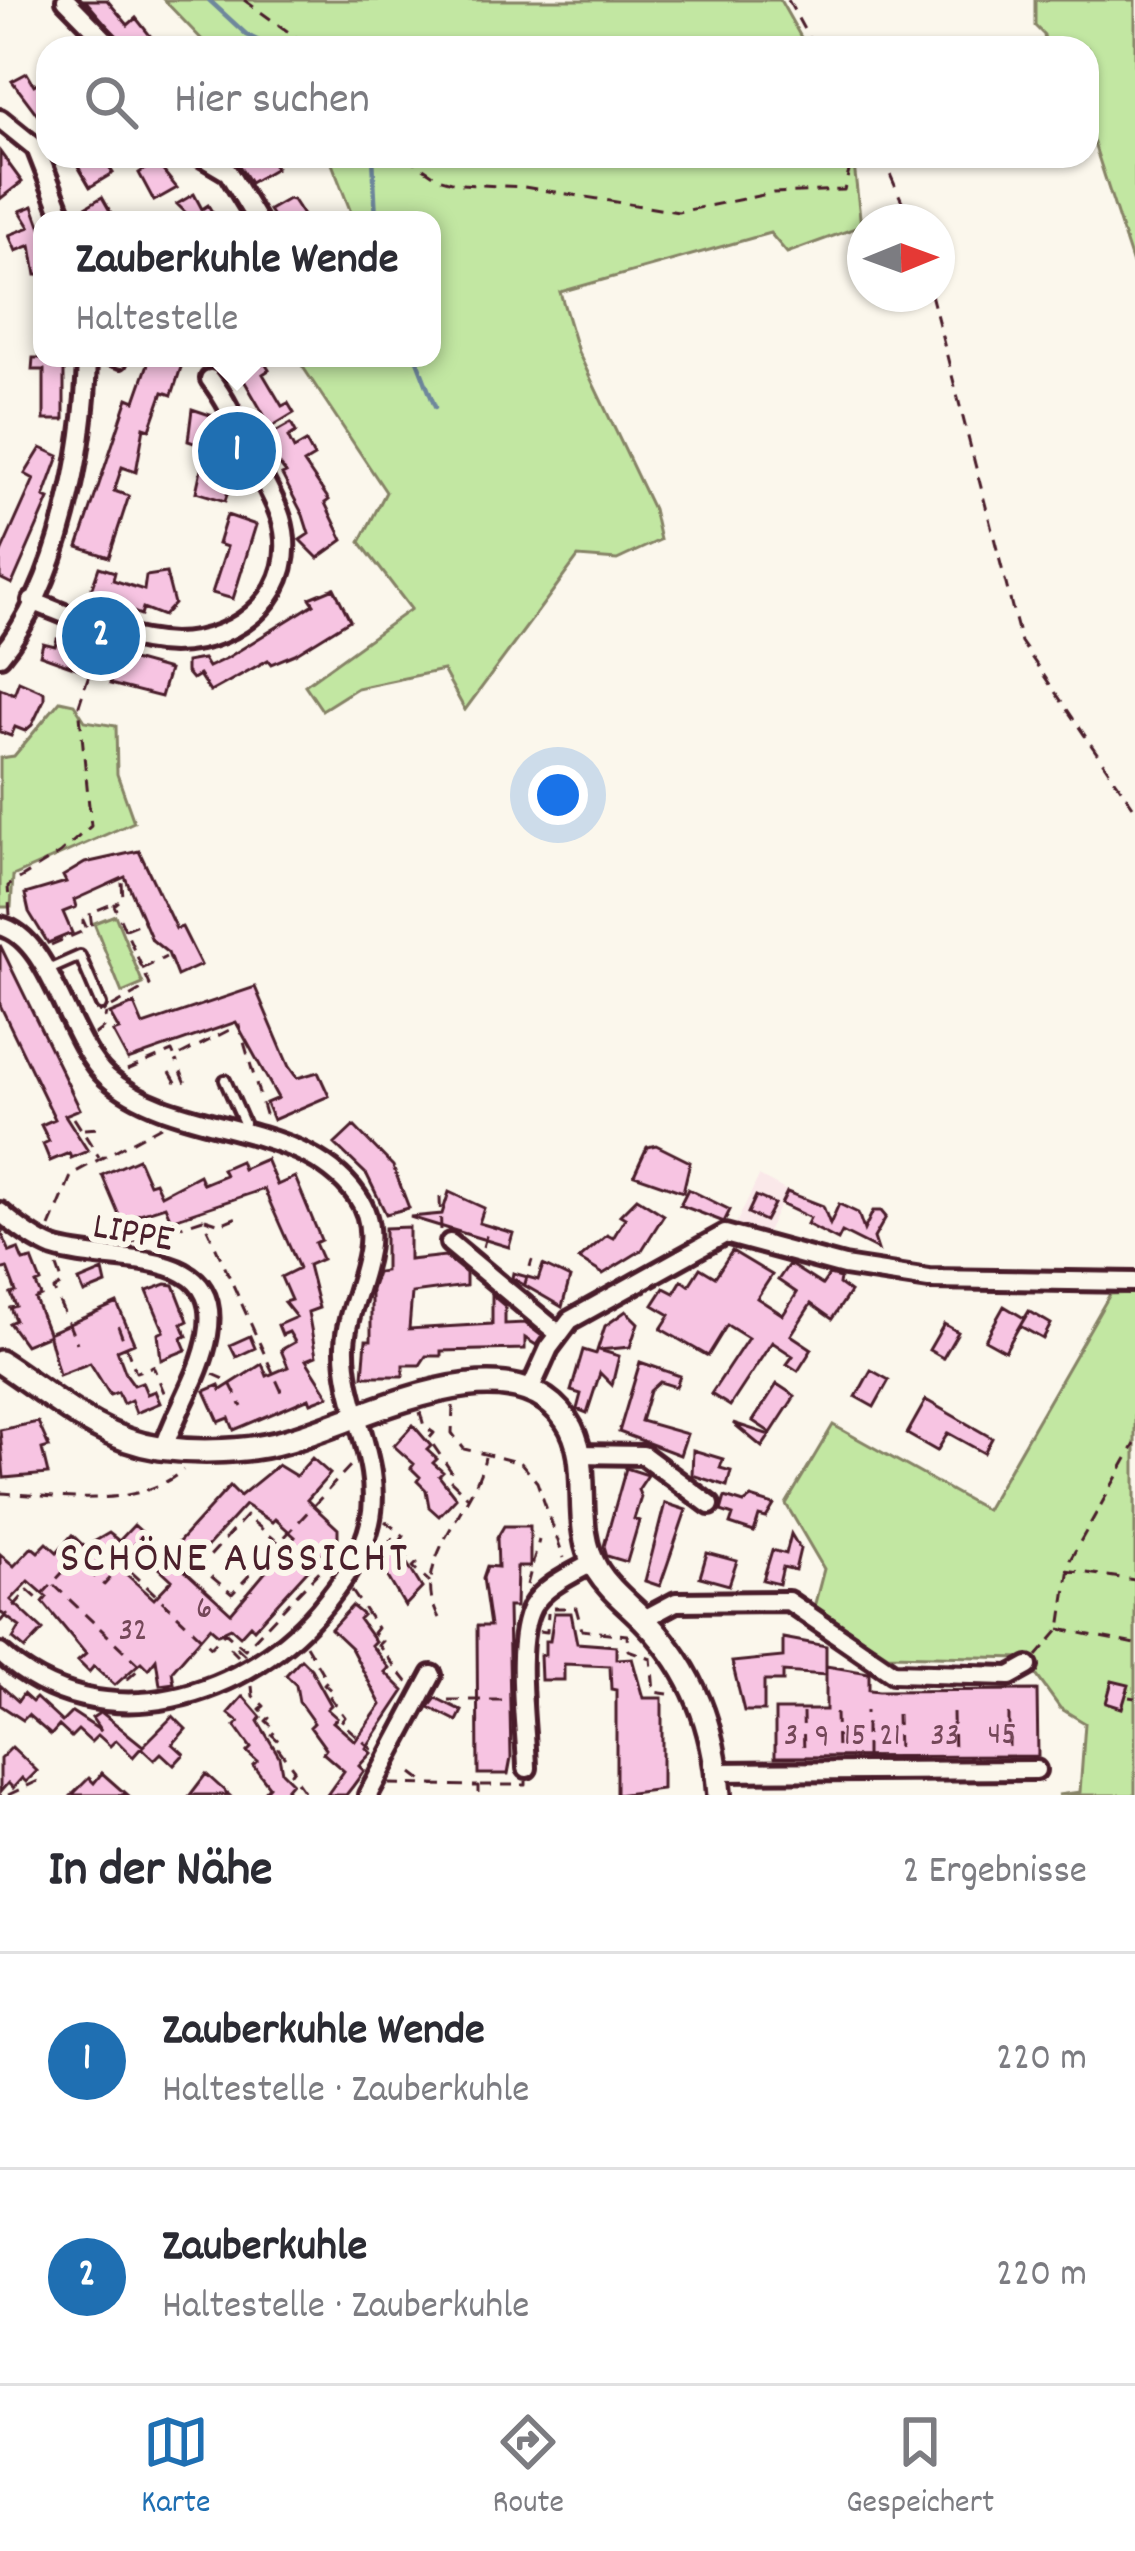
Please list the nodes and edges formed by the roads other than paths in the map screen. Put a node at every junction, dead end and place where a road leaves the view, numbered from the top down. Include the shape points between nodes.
1 (66, 0) edge
2 (101, 36) edge
3 (0, 119) edge
4 (36, 150) edge
5 (43, 168) edge
6 (221, 168) edge
7 (60, 211) edge
8 (252, 211) edge
9 (86, 367) edge
10 (210, 380) dead end
11 (32, 601) junction
12 (0, 656) edge
13 (5, 927) edge
14 (45, 971) junction
15 (101, 1005) dead end
16 (225, 1080) dead end
17 (242, 1133) junction
18 (0, 1212) edge
19 (450, 1243) road end
20 (1135, 1282) edge
21 (559, 1334) junction
22 (1, 1364) edge
23 (530, 1390) junction
24 (358, 1419) junction
25 (164, 1448) junction
26 (578, 1454) junction
27 (710, 1505) dead end
28 (586, 1566) junction
29 (644, 1619) junction
30 (0, 1653) edge
31 (1028, 1666) road end
32 (432, 1675) dead end
33 (527, 1768) road end
34 (1036, 1770) dead end
35 (372, 1789) edge
36 (717, 1789) edge

1 - 2 street
3 - 4 street
5 - 7 street
6 - 8 street
9 - 11 street via 69,506
10 - 11 street via 228,402 280,517 283,570 269,601 218,636 175,643
11 - 12 street
13 - 14 street via 36,951
14 - 15 lane via 80,956
14 - 17 street via 81,1047 109,1078
16 - 17 lane
17 - 24 street via 322,1163 360,1200 369,1244 344,1349
18 - 25 street, LIPPE via 50,1245 177,1266 195,1278 210,1321
19 - 21 street
20 - 21 street via 928,1279 724,1234 570,1320
21 - 23 street
22 - 25 street via 106,1432
23 - 24 street via 493,1382 449,1389
23 - 26 street via 567,1421
24 - 25 street via 280,1443
24 - 30 street via 372,1517 365,1544 297,1635 244,1675 185,1698 119,1702 33,1678
26 - 27 street via 643,1455
26 - 28 street
28 - 29 street
28 - 33 street via 554,1584 532,1608 525,1631
29 - 31 street via 676,1602 788,1601 893,1672 1010,1676
29 - 36 street via 686,1670 711,1736
32 - 35 street
34 - 36 street via 805,1772

